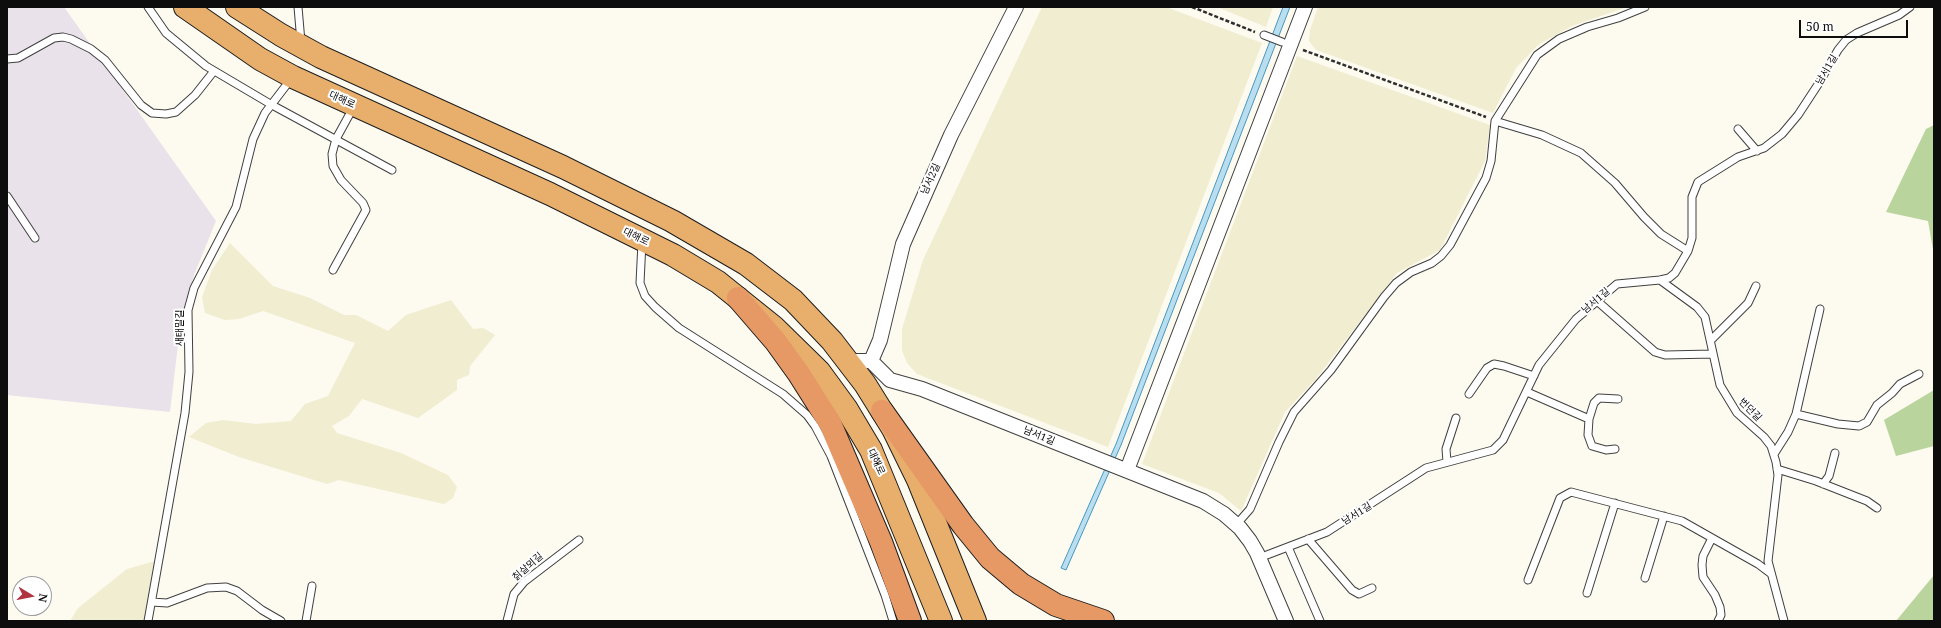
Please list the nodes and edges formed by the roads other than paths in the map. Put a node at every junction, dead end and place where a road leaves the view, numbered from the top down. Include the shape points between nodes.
1 (148, 7) edge
2 (185, 7) edge
3 (237, 7) edge
4 (298, 7) edge
5 (1016, 7) edge
6 (1305, 7) edge
7 (1645, 7) edge
8 (1910, 7) edge
9 (1264, 35) road end
10 (1286, 44) junction
11 (301, 46) junction
12 (7, 58) edge
13 (214, 71) junction
14 (292, 77) junction
15 (272, 105) junction
16 (354, 106) junction
17 (1495, 121) junction
18 (1738, 129) dead end
19 (336, 139) junction
20 (1757, 151) junction
21 (392, 170) dead end
22 (7, 196) edge
23 (35, 238) dead end
24 (642, 240) junction
25 (1688, 251) junction
26 (333, 270) dead end
27 (1660, 280) junction
28 (1756, 286) dead end
29 (738, 298) junction
30 (1596, 300) junction
31 (1820, 309) dead end
32 (1710, 340) junction
33 (1713, 354) junction
34 (848, 361) junction
35 (871, 361) junction
36 (1919, 374) dead end
37 (1534, 376) junction
38 (1527, 392) junction
39 (1468, 394) dead end
40 (1618, 399) dead end
41 (882, 411) junction
42 (1796, 414) junction
43 (1456, 418) dead end
44 (1589, 419) junction
45 (1615, 449) dead end
46 (1835, 453) dead end
47 (1774, 454) junction
48 (1447, 462) junction
49 (1124, 469) junction
50 (1777, 469) junction
51 (1823, 484) junction
52 (1615, 503) junction
53 (1877, 508) dead end
54 (1664, 516) junction
55 (1236, 525) junction
56 (1712, 538) junction
57 (1308, 539) junction
58 (579, 540) dead end
59 (1288, 547) junction
60 (1259, 558) junction
61 (1770, 573) junction
62 (1644, 578) dead end
63 (1528, 580) dead end
64 (312, 586) dead end
65 (1372, 588) dead end
66 (1587, 593) dead end
67 (152, 602) junction
68 (148, 621) edge
69 (281, 621) edge
70 (306, 621) edge
71 (507, 621) edge
72 (893, 621) edge
73 (910, 621) edge
74 (941, 621) edge
75 (975, 621) edge
76 (1103, 621) edge
77 (1286, 621) edge
78 (1320, 621) edge
79 (1718, 621) edge
80 (1784, 621) edge

1 - 13 lane via 166,33
2 - 14 highway, 대해로 via 260,59
3 - 11 highway
4 - 11 lane
5 - 35 street, 남서2길 via 951,136 903,244 880,340
6 - 10 street
7 - 17 lane via 1559,38 1537,55
8 - 20 lane, 남서1길 via 1899,15 1846,40 1798,115 1782,134
9 - 10 lane
10 - 49 street via 1242,174
11 - 34 highway via 563,167 672,221 746,264 793,300
12 - 13 lane via 18,58 54,38 71,39 91,49 105,60 141,105 152,113 166,114 176,112 195,95
13 - 15 lane
14 - 15 lane, 새태말길
14 - 16 highway, 대해로
15 - 19 lane
15 - 67 lane, 새태말길 via 265,113 253,139 236,207 194,288 188,310 189,372 185,413
16 - 19 lane
16 - 24 highway, 대해로 via 550,194
17 - 25 lane via 1542,135 1581,153 1611,179 1661,234
17 - 55 lane via 1491,161 1486,178 1450,245 1432,263 1411,272 1396,283 1331,370 1294,412 1250,510
18 - 20 lane
19 - 21 lane
19 - 26 lane via 332,154 333,166 366,210
20 - 25 lane, 남서1길 via 1738,157 1698,182 1692,196 1692,238
22 - 23 lane
24 - 29 highway, 대해로 via 718,282
24 - 72 lane via 640,282 645,296 655,307 679,328 783,394 816,426 831,456
25 - 27 lane, 남서1길 via 1675,273
27 - 30 lane, 남서1길 via 1617,284
27 - 32 lane, 번던길 via 1697,307 1705,318
28 - 32 lane via 1748,303
29 - 73 highway via 800,374 830,423 875,527
29 - 74 highway, 대해로 via 774,327 819,371 846,408 871,450
30 - 33 lane via 1655,352 1665,355
30 - 37 lane, 남서1길 via 1557,341
31 - 42 lane
32 - 33 lane, 번던길
33 - 47 lane, 번던길 via 1720,385 1729,403 1764,438
34 - 35 street
34 - 41 highway
35 - 49 street, 남서1길 via 890,380 922,389
36 - 42 lane via 1900,384 1877,405 1868,422 1859,426
37 - 38 lane, 남서1길
37 - 39 lane via 1494,364 1487,368
38 - 44 lane
38 - 48 lane, 남서1길 via 1503,440 1493,450
40 - 44 lane via 1599,398 1594,403
41 - 75 highway via 918,480
41 - 76 highway via 963,525 990,558 1021,584 1050,601
42 - 47 lane
43 - 48 lane via 1446,449
44 - 45 lane via 1588,435 1592,446 1606,450
46 - 51 lane via 1829,476
47 - 50 lane, 번던길
48 - 57 lane, 남서1길 via 1426,468 1342,523
49 - 55 street, 남서1길 via 1202,501 1224,514
50 - 51 lane
50 - 61 lane, 번던길 via 1777,494 1768,561
51 - 53 lane
52 - 54 lane
52 - 63 lane via 1571,492 1560,498
52 - 66 lane
54 - 56 lane via 1682,521
54 - 62 lane
55 - 60 street, 남서1길 via 1250,541
56 - 61 lane
56 - 79 lane via 1703,556 1702,565 1703,577 1720,607 1721,616
57 - 59 lane, 남서1길
57 - 65 lane via 1352,590 1359,594
58 - 71 lane, 칡살뫼길 via 524,582 514,594
59 - 60 lane, 남서1길
59 - 78 lane
60 - 77 street, 남서1길
61 - 80 lane, 번던길
64 - 70 lane
67 - 68 lane, 새태말길
67 - 69 lane via 167,604 207,588 226,587 237,591

